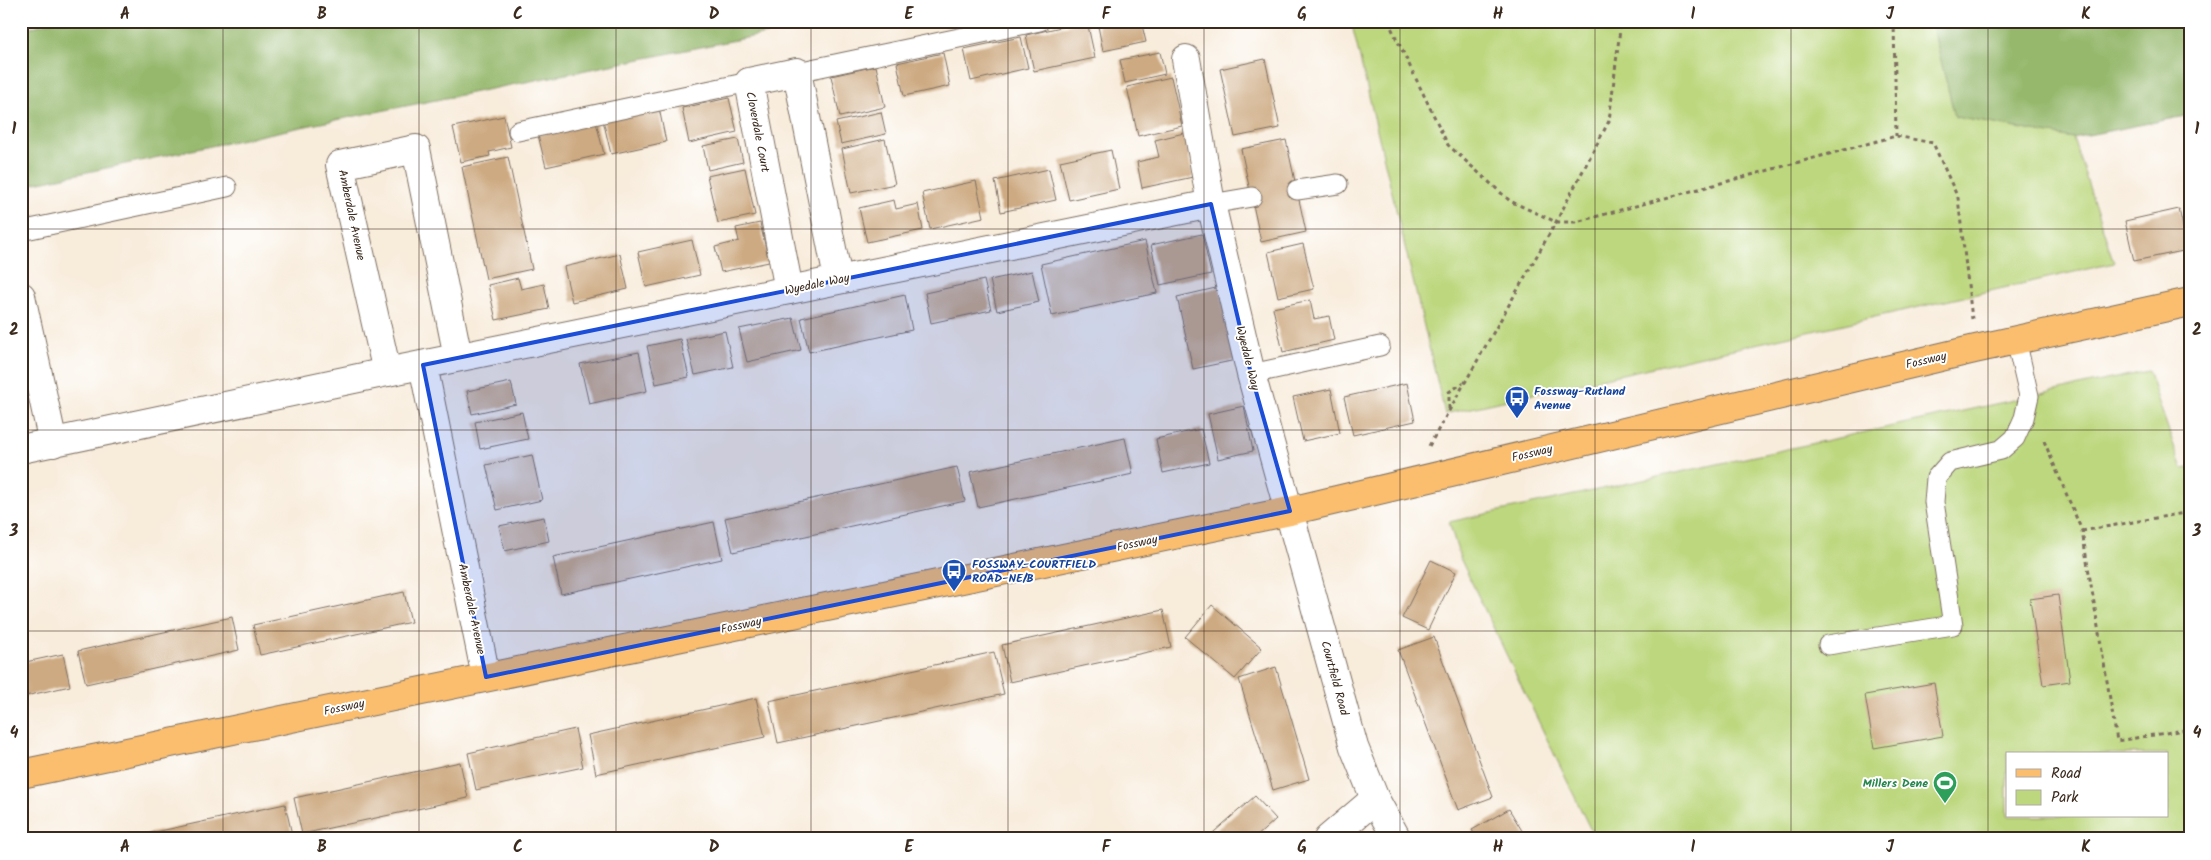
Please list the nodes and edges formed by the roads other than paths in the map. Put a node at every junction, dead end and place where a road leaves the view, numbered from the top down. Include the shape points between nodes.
1 (1040, 21) edge
2 (1186, 59) dead end
3 (796, 72) junction
4 (749, 82) junction
5 (518, 131) dead end
6 (1338, 184) dead end
7 (227, 186) dead end
8 (1297, 190) dead end
9 (1252, 197) dead end
10 (1211, 204) junction
11 (21, 231) edge
12 (838, 279) junction
13 (789, 290) junction
14 (21, 296) edge
15 (2190, 302) edge
16 (2016, 340) junction
17 (1380, 346) dead end
18 (458, 357) junction
19 (422, 365) junction
20 (387, 372) junction
21 (1251, 374) junction
22 (52, 443) junction
23 (21, 450) edge
24 (1290, 511) junction
25 (1828, 645) dead end
26 (486, 677) junction
27 (21, 774) edge
28 (1375, 799) junction
29 (1328, 839) edge
30 (1398, 839) edge

1 - 3 lane
2 - 10 street, Wyedale Way
3 - 4 street, Cloverdale Court
3 - 12 street
4 - 5 lane
4 - 13 street, Cloverdale Court
6 - 8 lane
7 - 11 lane
9 - 10 lane
10 - 12 street, Wyedale Way
10 - 21 street, Wyedale Way
12 - 13 street, Wyedale Way
13 - 18 street, Wyedale Way
14 - 22 street
15 - 16 main road, Fossway
16 - 24 main road, Fossway
16 - 25 lane via 2029,396 2015,438 2001,450 1950,462 1936,478 1934,502 1953,625
17 - 21 lane
18 - 19 street, Wyedale Way
18 - 20 street, Amberdale Avenue via 416,149 340,165
19 - 20 street, Wyedale Way
19 - 26 street, Amberdale Avenue
20 - 22 street, Wyedale Way
21 - 24 street, Wyedale Way
22 - 23 street, Wyedale Way
24 - 26 main road, Fossway
24 - 28 street, Courtfield Road via 1354,747
26 - 27 main road, Fossway
28 - 29 street
28 - 30 street, Courtfield Road

